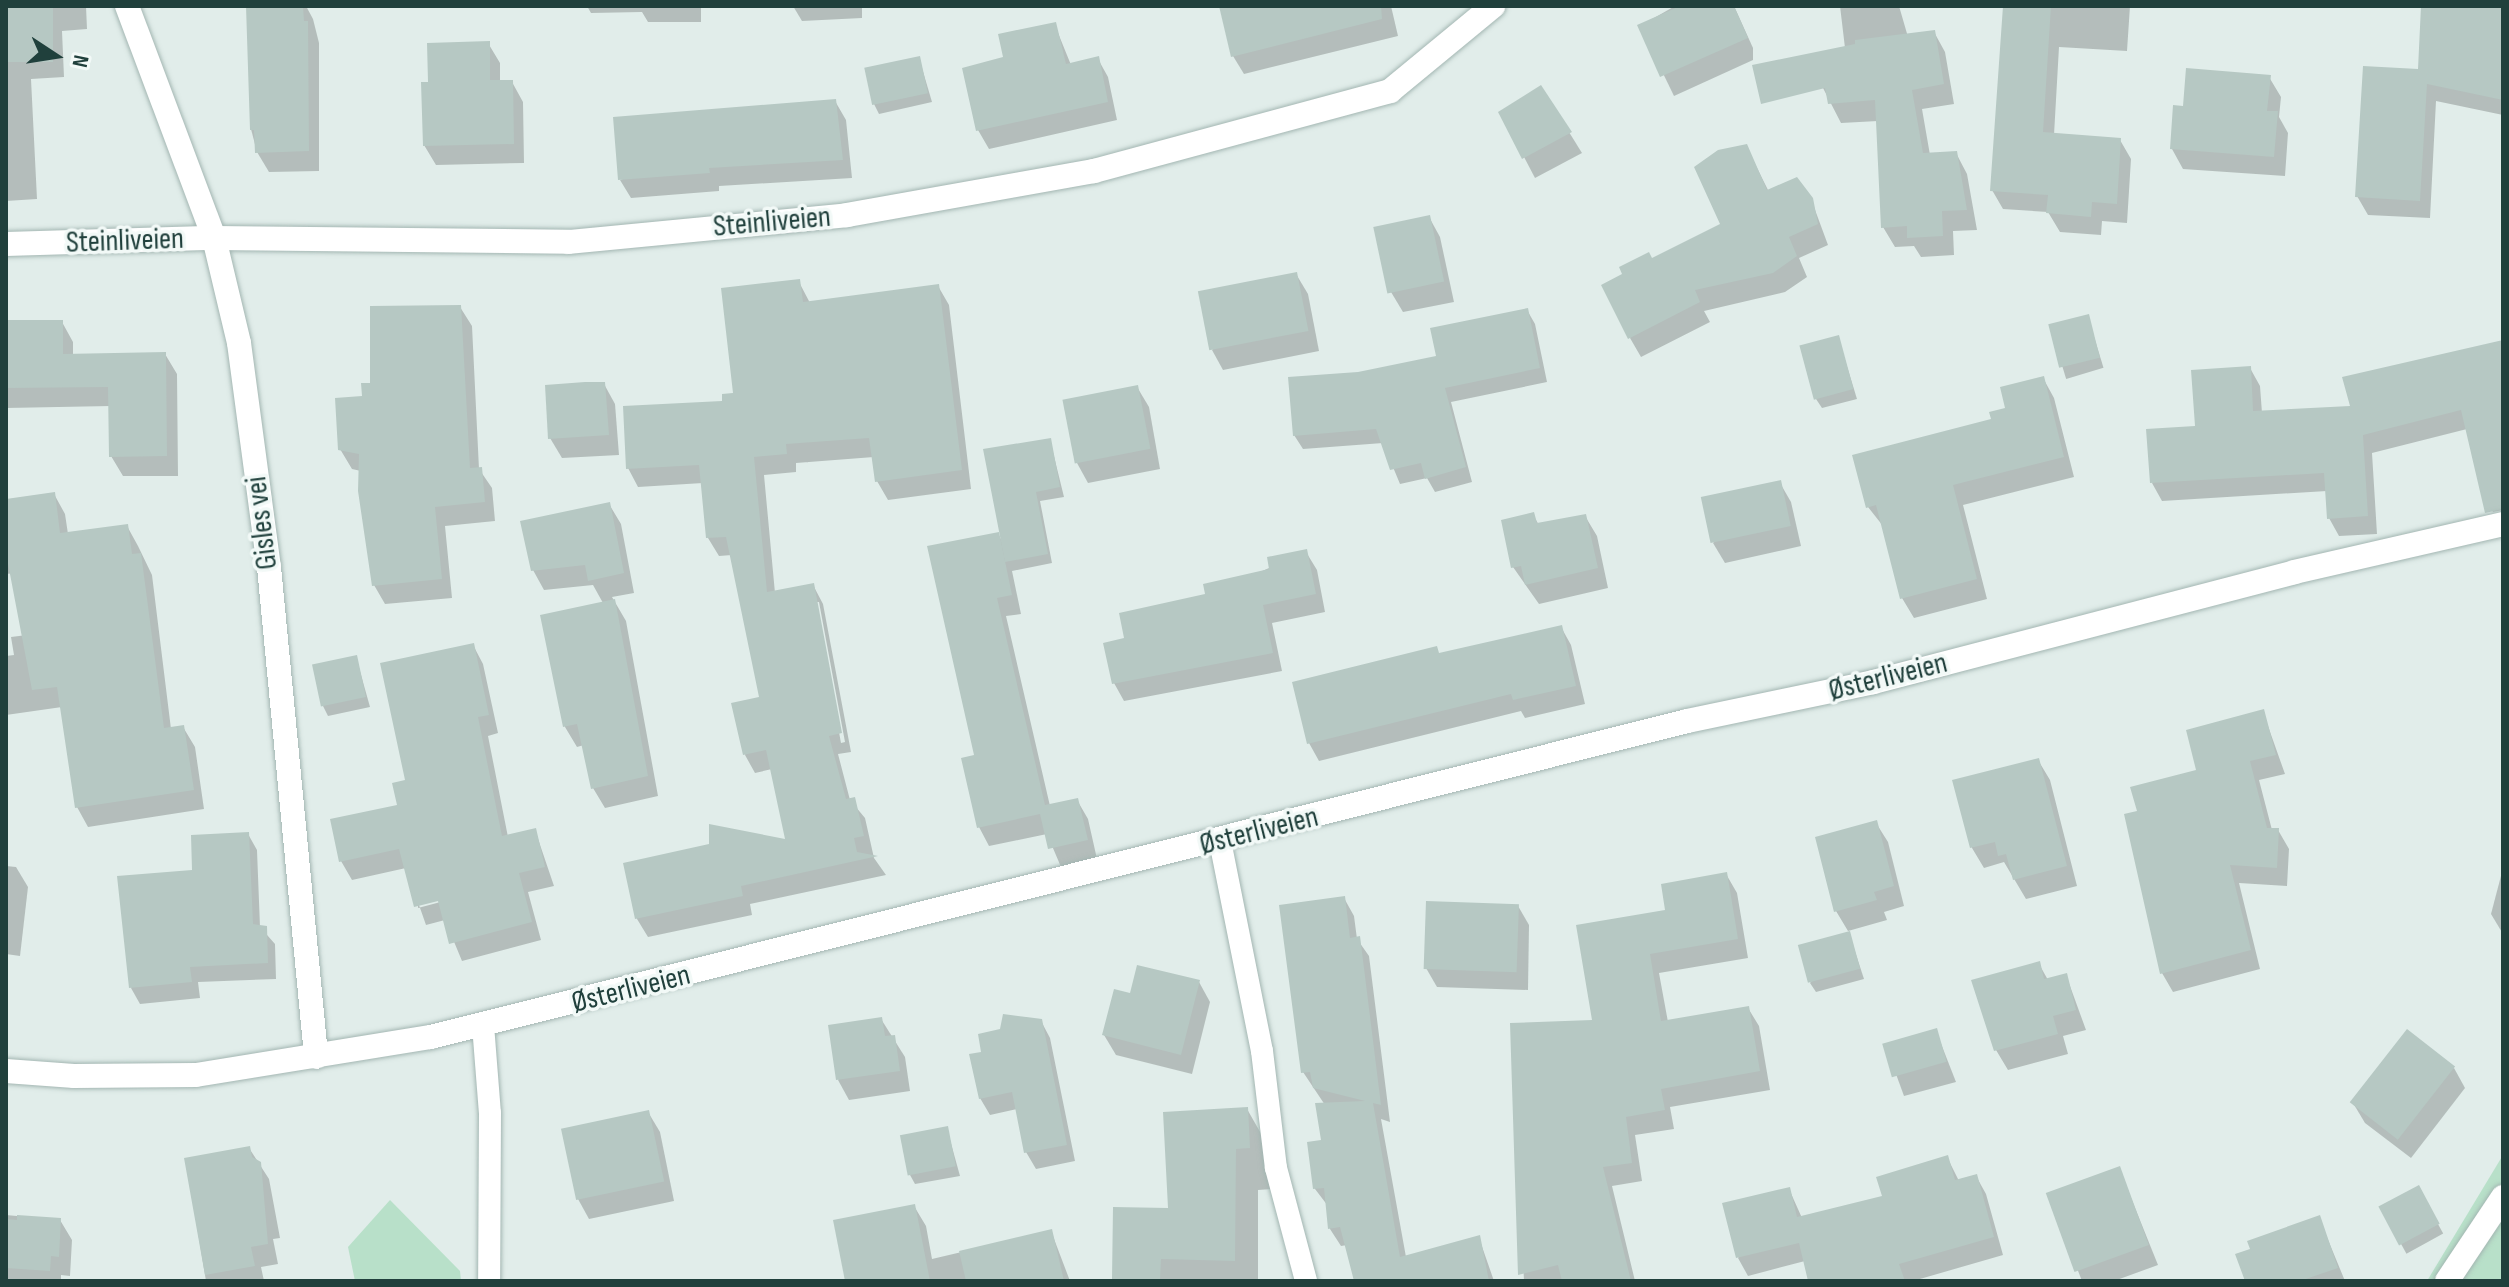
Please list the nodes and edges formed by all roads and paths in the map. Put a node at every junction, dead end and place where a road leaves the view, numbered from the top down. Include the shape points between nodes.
1 (127, 6) edge
2 (1493, 6) edge
3 (214, 238) junction
4 (6, 244) edge
5 (2503, 524) edge
6 (1220, 841) junction
7 (483, 1025) junction
8 (316, 1057) junction
9 (6, 1071) edge
10 (2503, 1197) edge
11 (489, 1281) edge
12 (1306, 1281) edge
13 (2447, 1281) edge

1 - 3 street, Gisles vei
2 - 3 street, Steinliveien via 1390,91 1094,171 847,215 605,240 345,243
3 - 4 street, Steinliveien
3 - 8 street, Gisles vei via 239,343 269,567 275,676
5 - 6 street, Østerliveien via 2294,572 1873,682 1687,721
6 - 7 street, Østerliveien
6 - 12 lane via 1262,1051 1276,1168
7 - 8 street, Østerliveien
7 - 11 lane via 490,1113
8 - 9 street, Østerliveien via 196,1075
10 - 13 street

